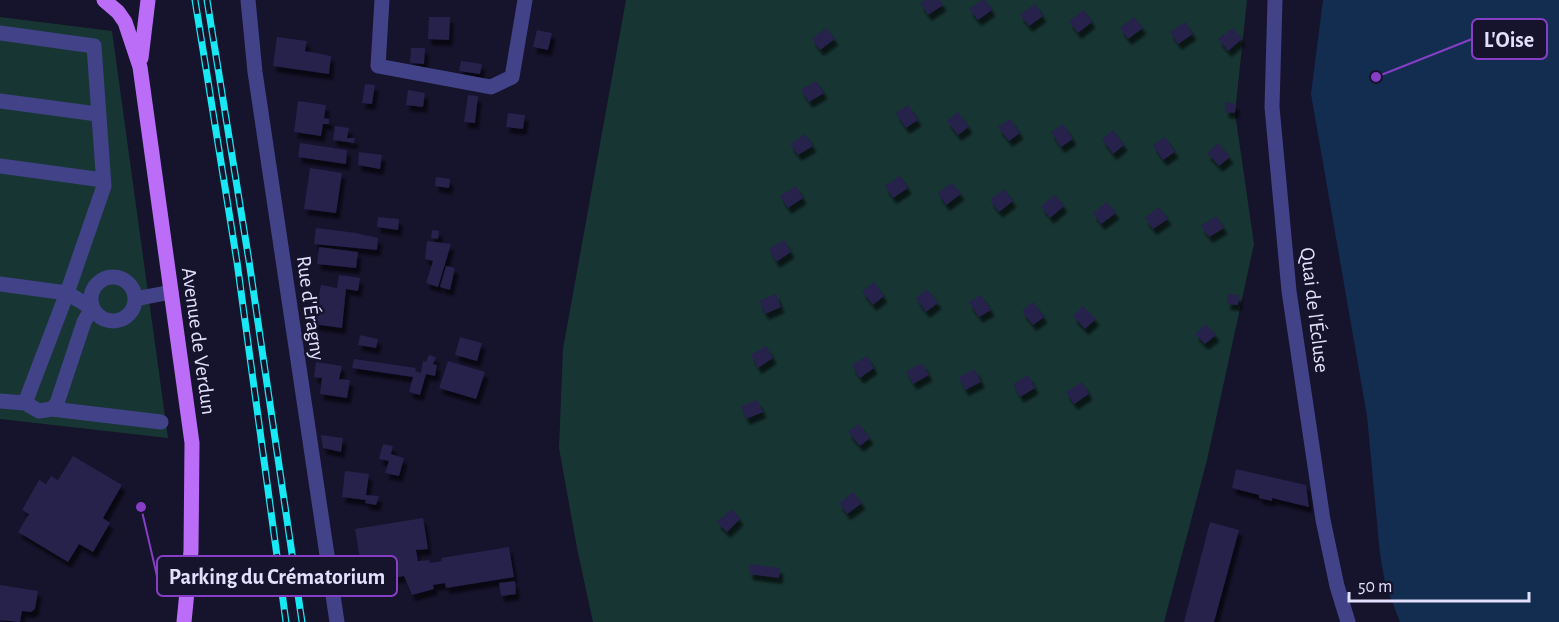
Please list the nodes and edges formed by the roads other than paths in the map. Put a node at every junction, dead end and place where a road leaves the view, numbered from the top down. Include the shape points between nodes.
1 (104, 0) edge
2 (112, 0) edge
3 (123, 0) edge
4 (148, 0) edge
5 (248, 0) edge
6 (382, 0) edge
7 (525, 0) edge
8 (1275, 0) edge
9 (0, 33) edge
10 (140, 67) junction
11 (0, 101) edge
12 (98, 114) junction
13 (0, 166) edge
14 (103, 180) junction
15 (0, 284) edge
16 (67, 292) junction
17 (171, 292) junction
18 (135, 299) junction
19 (92, 308) junction
20 (0, 401) edge
21 (25, 403) junction
22 (52, 409) junction
23 (161, 422) dead end
24 (184, 622) edge
25 (337, 622) edge
26 (1348, 622) edge

1 - 10 main road, Avenue de Verdun via 125,22
2 - 3 main road
4 - 10 main road, Avenue de Verdun
5 - 25 street, Rue d'Éragny via 255,72
6 - 7 street via 378,66 491,87 512,77
8 - 26 street, Quai de l'Écluse via 1272,107 1289,291 1323,520
9 - 12 street via 94,46
10 - 17 main road, Avenue de Verdun
11 - 12 street
12 - 14 street
13 - 14 street
14 - 16 street
15 - 16 street
16 - 19 street
16 - 21 street
17 - 18 street
17 - 24 main road, Avenue de Verdun via 192,443 191,550
18 - 19 street via 135,308 122,320 104,320
18 - 19 street via 135,290 123,278 105,277 92,290
19 - 22 street
20 - 21 street
21 - 22 street via 39,411
22 - 23 street

